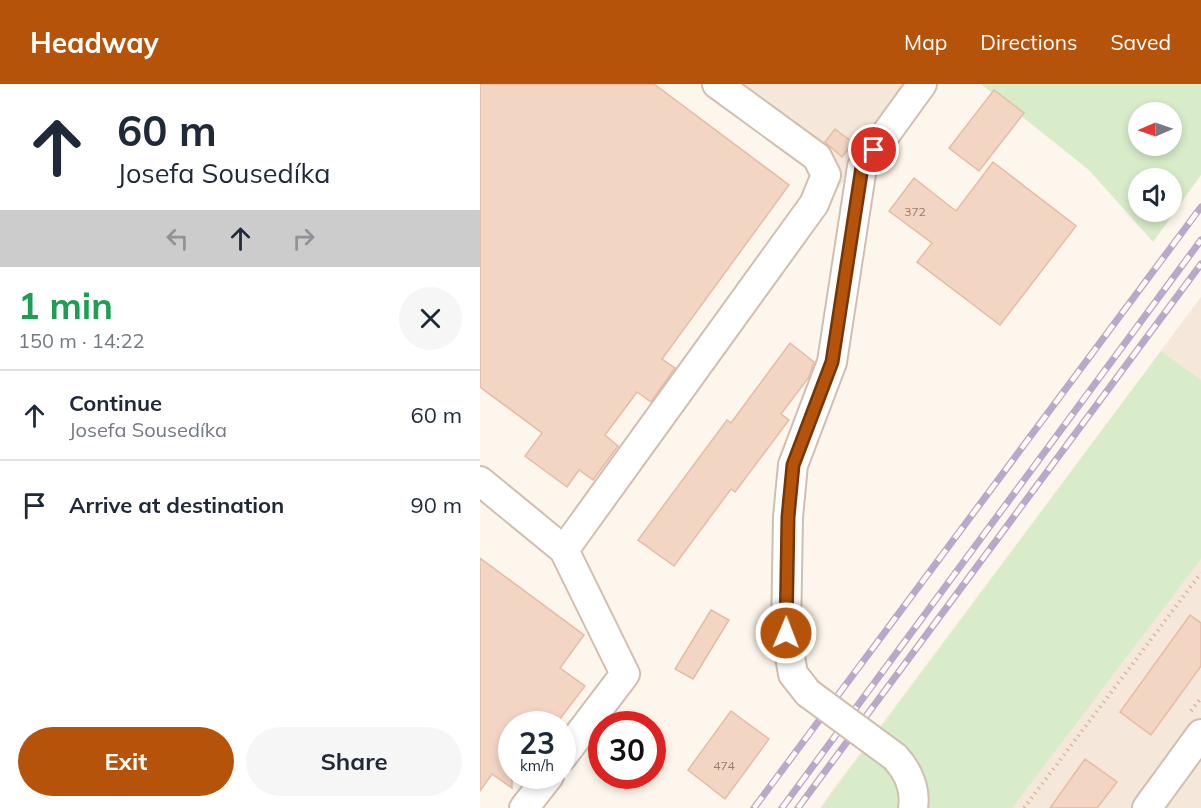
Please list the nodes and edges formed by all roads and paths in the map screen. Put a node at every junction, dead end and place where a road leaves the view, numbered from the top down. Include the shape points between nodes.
1 (717, 84) edge
2 (922, 84) edge
3 (480, 481) edge
4 (564, 550) junction
5 (1201, 573) edge
6 (1201, 734) edge
7 (576, 739) edge
8 (539, 789) edge
9 (524, 808) edge
10 (914, 808) edge
11 (1024, 808) edge
12 (1147, 808) edge

1 - 4 street via 817,157 826,175 814,204
2 - 10 street, bridge via 862,167 832,362 793,465 786,633 793,674 808,693 895,757 911,783
3 - 4 street
4 - 7 street via 625,674
5 - 11 path
6 - 12 street
8 - 9 street

